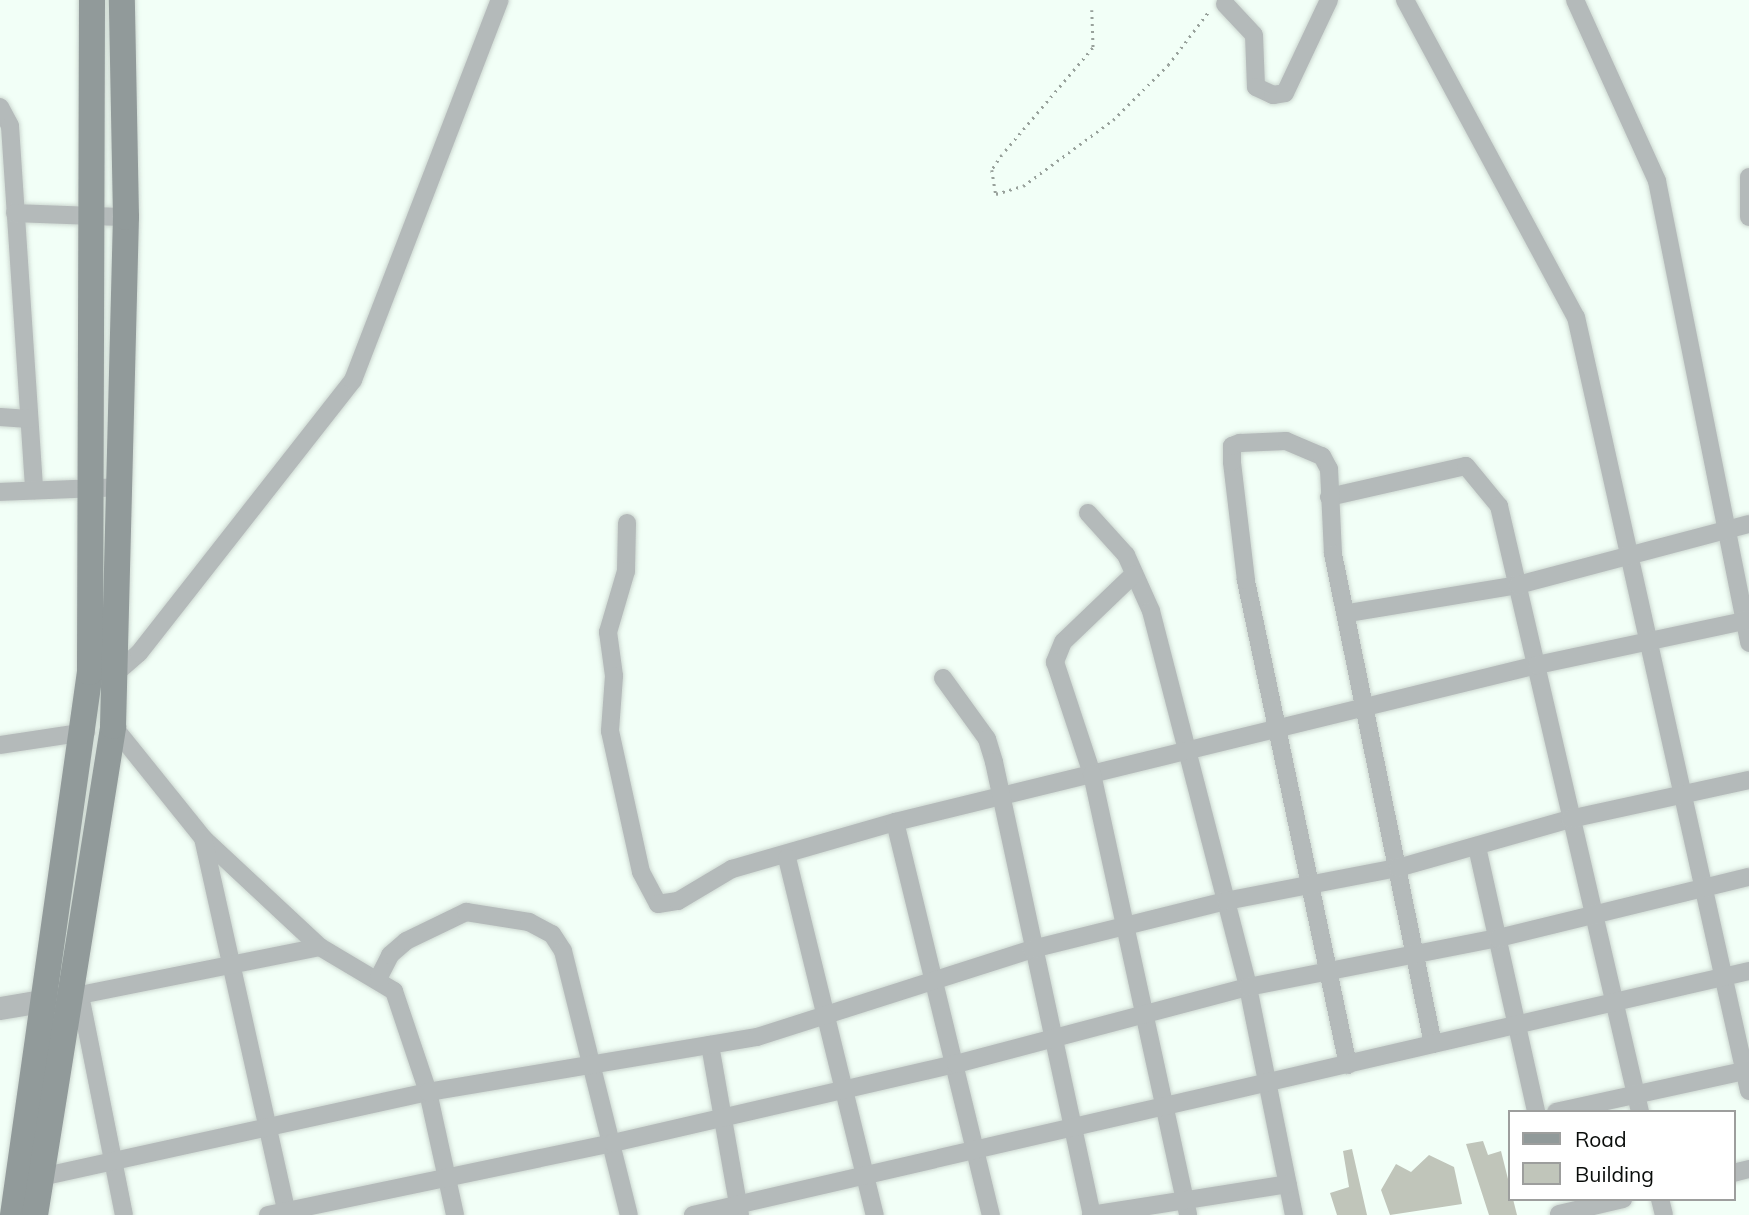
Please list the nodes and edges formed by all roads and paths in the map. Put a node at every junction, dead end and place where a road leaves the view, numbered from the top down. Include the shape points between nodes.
1 (92, 0) edge
2 (122, 0) edge
3 (500, 0) edge
4 (1329, 0) edge
5 (1405, 0) edge
6 (1575, 0) edge
7 (1225, 4) joint
8 (1092, 10) dead end
9 (0, 107) edge
10 (1749, 177) edge
11 (15, 213) junction
12 (94, 216) junction
13 (126, 217) junction
14 (1749, 217) edge
15 (0, 417) edge
16 (29, 419) junction
17 (91, 485) junction
18 (122, 486) junction
19 (34, 490) junction
20 (0, 492) edge
21 (1329, 497) junction
22 (1088, 513) dead end
23 (626, 523) dead end
24 (1749, 524) edge
25 (1723, 532) junction
26 (1629, 553) junction
27 (1134, 575) junction
28 (1518, 585) junction
29 (1349, 613) junction
30 (1746, 621) edge
31 (1646, 642) junction
32 (1749, 643) edge
33 (1537, 665) junction
34 (116, 673) junction
35 (943, 678) dead end
36 (1365, 707) junction
37 (113, 726) junction
38 (1282, 730) junction
39 (86, 732) junction
40 (0, 745) edge
41 (1190, 750) junction
42 (1092, 774) junction
43 (1749, 780) edge
44 (997, 796) junction
45 (1681, 796) junction
46 (1570, 819) junction
47 (895, 822) junction
48 (203, 838) junction
49 (1477, 847) junction
50 (787, 858) junction
51 (1398, 868) junction
52 (1749, 877) edge
53 (1315, 887) junction
54 (1703, 888) junction
55 (1226, 901) junction
56 (1595, 913) junction
57 (1128, 926) junction
58 (1498, 938) junction
59 (320, 947) junction
60 (1032, 949) junction
61 (1417, 953) junction
62 (228, 965) junction
63 (1329, 969) junction
64 (1749, 971) edge
65 (379, 977) junction
66 (1724, 977) junction
67 (933, 979) junction
68 (1248, 987) junction
69 (65, 997) junction
70 (1616, 1002) junction
71 (0, 1009) edge
72 (828, 1014) junction
73 (1145, 1017) junction
74 (1517, 1024) junction
75 (1052, 1039) junction
76 (1433, 1044) junction
77 (709, 1045) junction
78 (957, 1064) junction
79 (592, 1065) junction
80 (1348, 1065) junction
81 (1747, 1071) edge
82 (1268, 1084) junction
83 (848, 1088) junction
84 (1749, 1091) edge
85 (428, 1092) junction
86 (1636, 1093) junction
87 (1167, 1105) junction
88 (1536, 1110) edge
89 (1564, 1110) edge
90 (1640, 1110) edge
91 (725, 1115) junction
92 (267, 1123) junction
93 (1068, 1127) junction
94 (613, 1143) junction
95 (975, 1149) junction
96 (114, 1163) junction
97 (444, 1175) junction
98 (866, 1175) junction
99 (20, 1184) edge
100 (1288, 1184) junction
101 (1184, 1197) junction
102 (1610, 1201) edge
103 (1558, 1209) edge
104 (739, 1210) edge
105 (286, 1213) edge
106 (13, 1215) edge
107 (35, 1215) edge
108 (124, 1215) edge
109 (268, 1215) edge
110 (455, 1215) edge
111 (629, 1215) edge
112 (692, 1215) edge
113 (875, 1215) edge
114 (991, 1215) edge
115 (1092, 1215) edge
116 (1188, 1215) edge
117 (1294, 1215) edge

1 - 12 main road
2 - 13 main road
3 - 34 street via 352,380 139,653
4 - 7 street via 1285,93 1273,95 1256,87 1254,35
5 - 26 street via 1576,317
6 - 25 street via 1657,181 1683,292
7 - 8 path via 1199,20 1168,65 1113,120 1023,186 996,194 992,170 1093,48
9 - 11 street via 10,126
10 - 14 street
11 - 12 street
11 - 16 street
12 - 13 street
12 - 17 main road
13 - 18 main road
15 - 16 street
16 - 19 street
17 - 18 street
17 - 19 street
17 - 39 main road via 94,598
18 - 34 main road
19 - 20 street
21 - 28 street via 1466,466 1499,506
21 - 29 street via 1333,554
21 - 38 street via 1322,456 1286,441 1232,446 1246,580
22 - 27 street
23 - 50 street via 626,571 608,632 614,676 611,731 647,892 658,904 678,901 732,869
24 - 25 street
25 - 26 street
25 - 30 street
26 - 28 street
26 - 31 street
27 - 41 street via 1151,611
27 - 42 street via 1056,653
28 - 29 street
28 - 33 street
29 - 36 street
30 - 31 street
30 - 32 street
31 - 33 street
31 - 45 street
33 - 36 street
33 - 46 street
34 - 37 main road
35 - 44 street via 987,739
36 - 38 street
36 - 51 street
37 - 48 street
37 - 69 main road
38 - 41 street
38 - 53 street
39 - 40 street
39 - 69 main road
41 - 42 street
41 - 55 street
42 - 44 street
42 - 57 street
43 - 45 street
44 - 47 street
44 - 60 street
45 - 46 street
45 - 54 street
46 - 49 street
46 - 56 street
47 - 50 street
47 - 67 street
48 - 59 street
48 - 62 street
49 - 51 street
49 - 58 street
50 - 72 street
51 - 53 street
51 - 61 street
52 - 54 street
53 - 55 street
53 - 63 street
54 - 56 street
54 - 66 street
55 - 57 street
55 - 68 street
56 - 58 street
56 - 70 street
57 - 60 street
57 - 73 street
58 - 61 street
58 - 74 street
59 - 62 street
59 - 65 street
60 - 67 street
60 - 75 street
61 - 63 street
61 - 76 street
62 - 69 street
62 - 92 street
63 - 68 street
63 - 80 street
64 - 66 street
65 - 79 street via 390,955 446,918 466,912 529,922 552,934 563,951
65 - 85 street via 404,1010
66 - 70 street
66 - 81 street
67 - 72 street
67 - 78 street
68 - 73 street
68 - 82 street
69 - 71 street
69 - 96 street
69 - 99 main road
70 - 74 street
70 - 86 street
72 - 77 street
72 - 83 street
73 - 75 street
73 - 87 street
74 - 76 street
74 - 88 street
75 - 78 street
75 - 93 street
76 - 80 street
77 - 79 street
77 - 91 street
78 - 83 street
78 - 95 street
79 - 85 street
79 - 94 street
80 - 82 street
81 - 84 street
81 - 86 street
82 - 87 street
82 - 100 street
83 - 91 street
83 - 98 street
85 - 92 street
85 - 97 street
86 - 89 street
86 - 90 street
87 - 93 street
87 - 101 street
91 - 94 street
91 - 104 street
92 - 96 street
92 - 105 street
93 - 95 street
93 - 115 street
94 - 97 street
94 - 111 street
95 - 98 street
95 - 114 street
96 - 99 street
96 - 108 street
97 - 105 street
97 - 110 street
98 - 104 street
98 - 113 street
99 - 106 main road
99 - 107 main road
100 - 101 street
100 - 117 street
101 - 115 street
101 - 116 street
102 - 103 street
104 - 112 street
105 - 109 street

